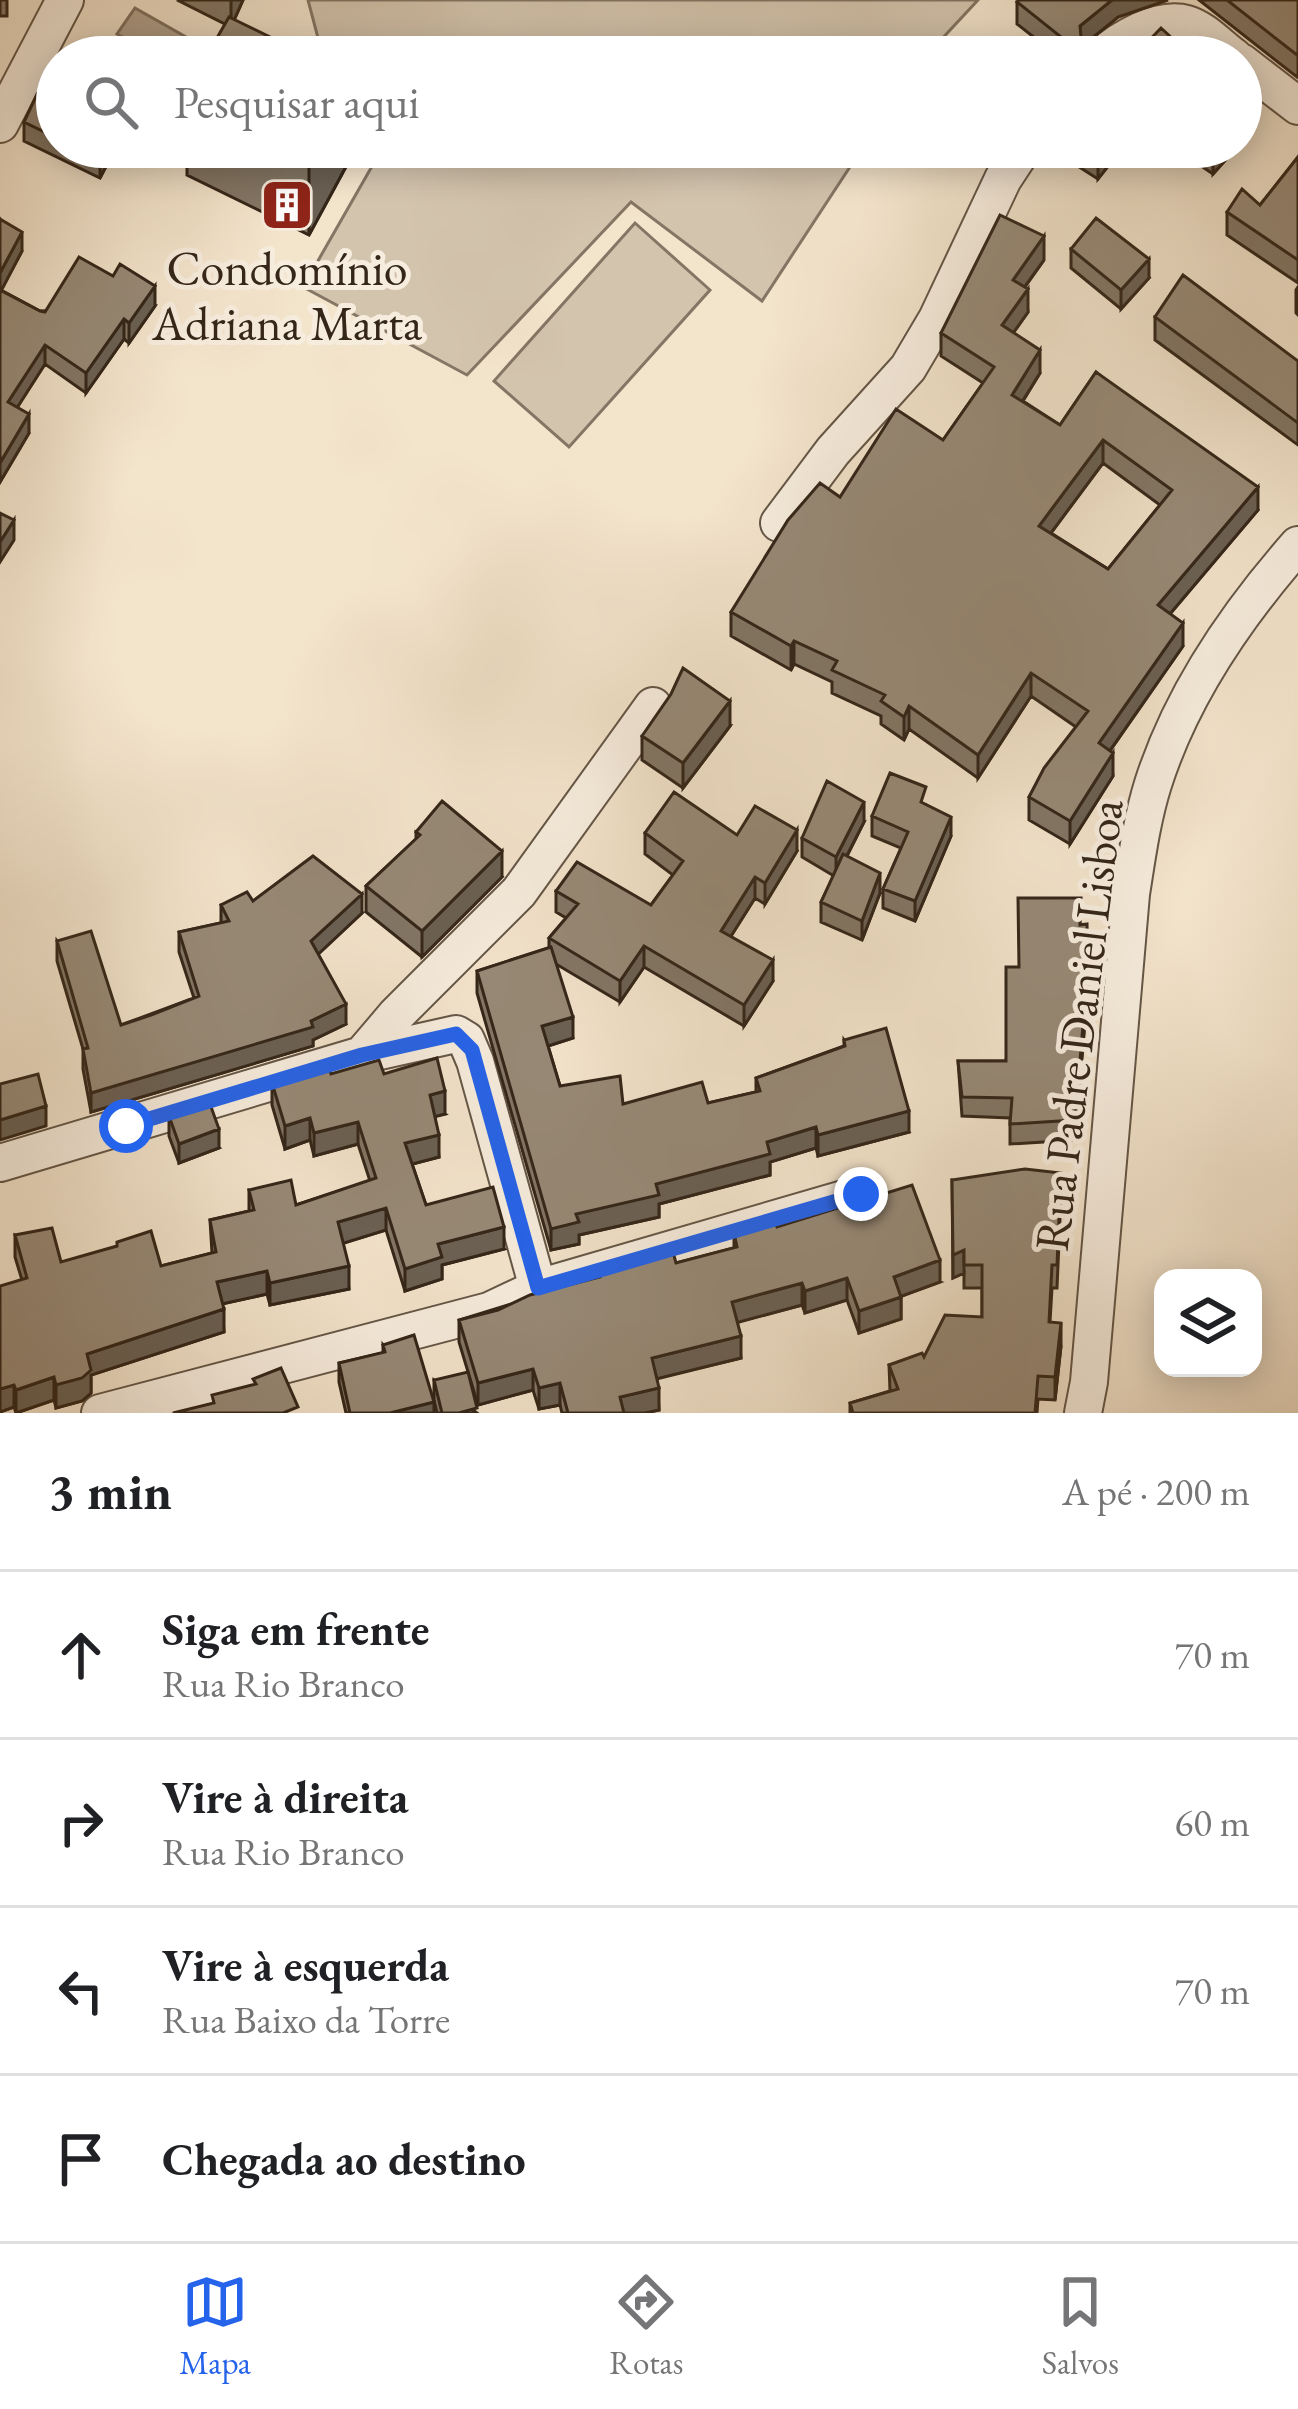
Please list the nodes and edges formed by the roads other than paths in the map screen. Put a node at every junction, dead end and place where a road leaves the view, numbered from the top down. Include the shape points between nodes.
1 (65, 0) edge
2 (54, 36) edge
3 (1131, 36) edge
4 (1206, 36) edge
5 (36, 77) edge
6 (1262, 78) edge
7 (1298, 106) edge
8 (0, 124) edge
9 (1010, 168) edge
10 (779, 523) dead end
11 (1298, 545) edge
12 (653, 706) dead end
13 (362, 1055) junction
14 (0, 1163) edge
15 (861, 1194) dead end
16 (538, 1288) junction
17 (100, 1413) edge
18 (1082, 1413) edge

1 - 2 street
3 - 4 street via 1185,23
5 - 8 street
6 - 7 street
9 - 10 street via 908,368
11 - 18 street, Rua Padre Daniel Lisboa via 1195,690 1142,822
12 - 13 street via 519,892
13 - 14 street
13 - 16 street via 442,1034 466,1040
15 - 16 street
16 - 17 street via 489,1312

